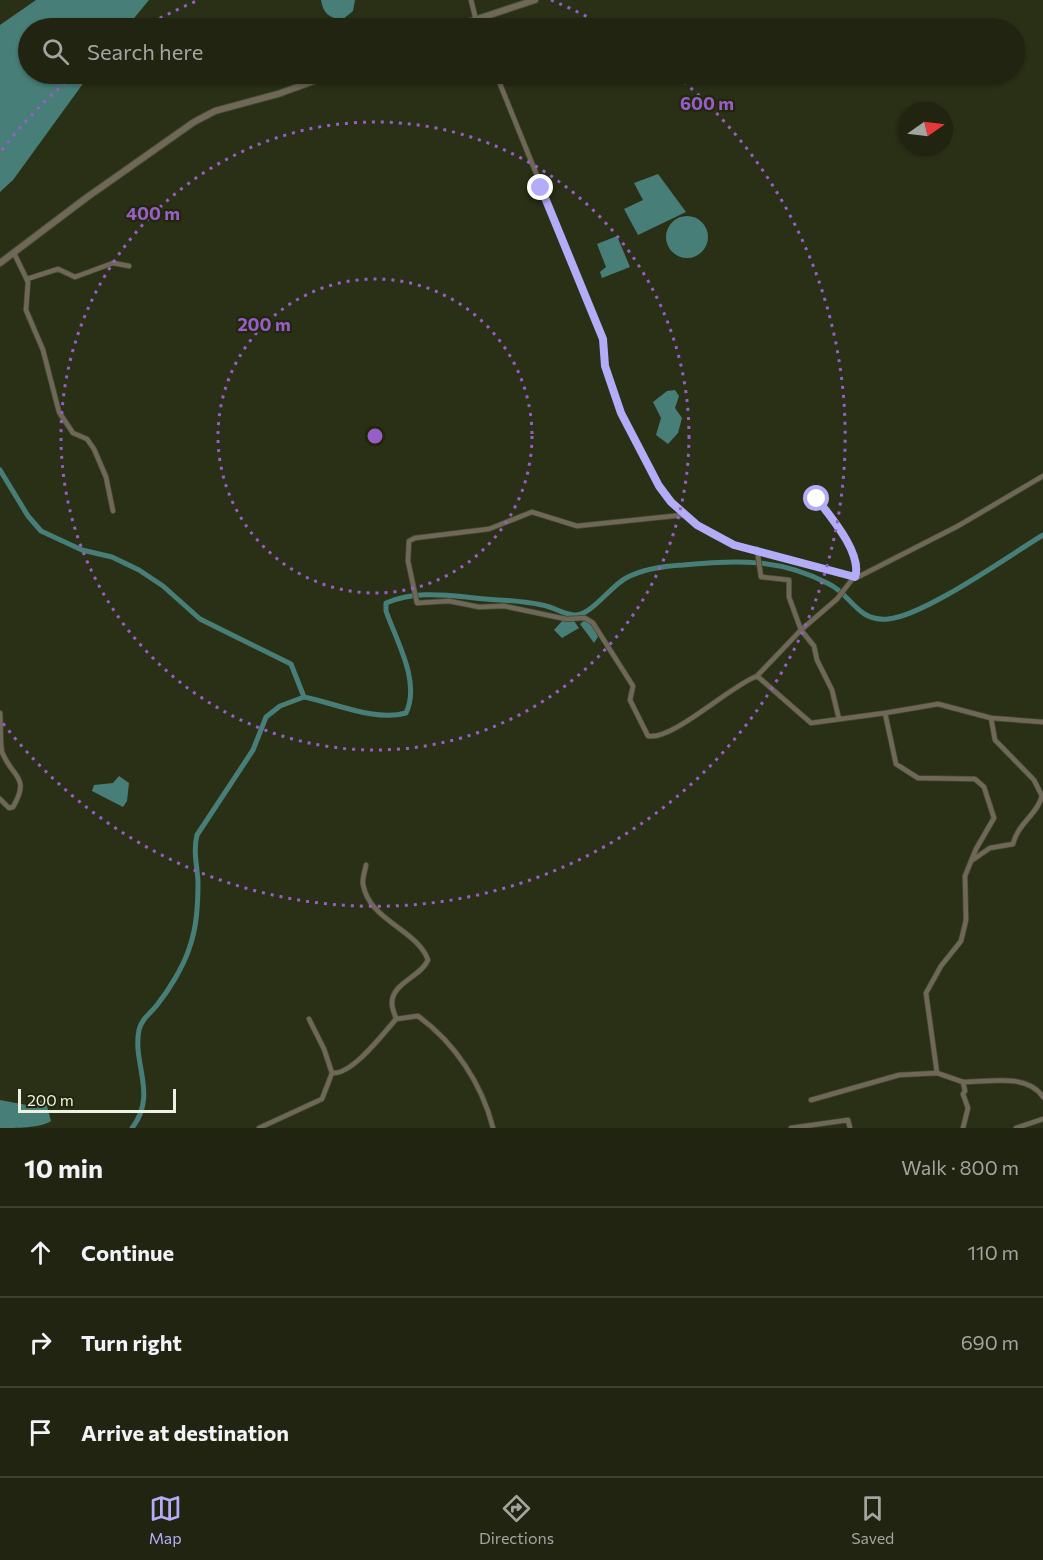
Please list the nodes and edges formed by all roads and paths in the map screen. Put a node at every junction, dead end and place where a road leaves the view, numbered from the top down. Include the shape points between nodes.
1 (471, 0) edge
2 (535, 0) edge
3 (473, 18) edge
4 (479, 18) edge
5 (306, 84) edge
6 (500, 84) edge
7 (14, 253) junction
8 (0, 263) edge
9 (129, 266) dead end
10 (27, 279) junction
11 (1043, 476) edge
12 (821, 489) dead end
13 (113, 511) dead end
14 (682, 515) junction
15 (757, 549) junction
16 (855, 577) junction
17 (801, 630) junction
18 (756, 677) junction
19 (0, 713) edge
20 (885, 713) junction
21 (991, 718) junction
22 (839, 719) junction
23 (1043, 722) edge
24 (0, 799) edge
25 (971, 861) junction
26 (366, 865) dead end
27 (396, 1018) junction
28 (309, 1019) dead end
29 (332, 1073) junction
30 (938, 1073) junction
31 (963, 1082) junction
32 (1043, 1097) edge
33 (811, 1100) dead end
34 (1043, 1119) edge
35 (259, 1128) edge
36 (493, 1128) edge
37 (791, 1128) edge
38 (850, 1128) edge
39 (963, 1128) edge
40 (1016, 1128) edge

1 - 3 street
2 - 4 street
5 - 7 street via 215,111 195,122
6 - 14 street via 603,339 605,366 621,413 659,486
7 - 8 street
7 - 10 street
9 - 10 street via 113,263 75,277 58,269
10 - 13 street via 26,310 43,350 59,412 73,433 87,439 94,449
11 - 16 street via 958,526
12 - 16 street via 817,499 849,544 856,563
14 - 15 street via 726,542
14 - 18 street via 577,526 532,512 489,529 416,538 409,541 407,550 417,603 448,601 479,607 487,604 593,622 633,686 630,700 648,736 656,738 742,682
15 - 16 street
15 - 17 street via 761,578 789,580 789,597
16 - 17 street via 837,599
17 - 18 street
17 - 22 street via 814,646
18 - 22 street via 812,723
19 - 24 street via 3,753 22,790 13,807
20 - 21 street via 938,704
20 - 22 street
20 - 25 street via 891,750 902,769 918,778 975,779 984,787 994,818
21 - 23 street
21 - 25 street via 995,740 1034,780 1042,796 1039,806 1016,832 1013,844 990,848
25 - 30 street via 965,876 966,920 961,941 926,993
26 - 27 street via 362,884 378,912 410,938 428,960 425,967 397,989 392,1004
27 - 29 street via 355,1064
27 - 36 street via 418,1016 451,1047 472,1074
28 - 29 street
29 - 35 street via 322,1099
30 - 31 street
30 - 33 street via 899,1075
31 - 32 street via 1023,1082 1036,1087
31 - 39 street via 968,1108
34 - 40 street
37 - 38 street via 848,1120

